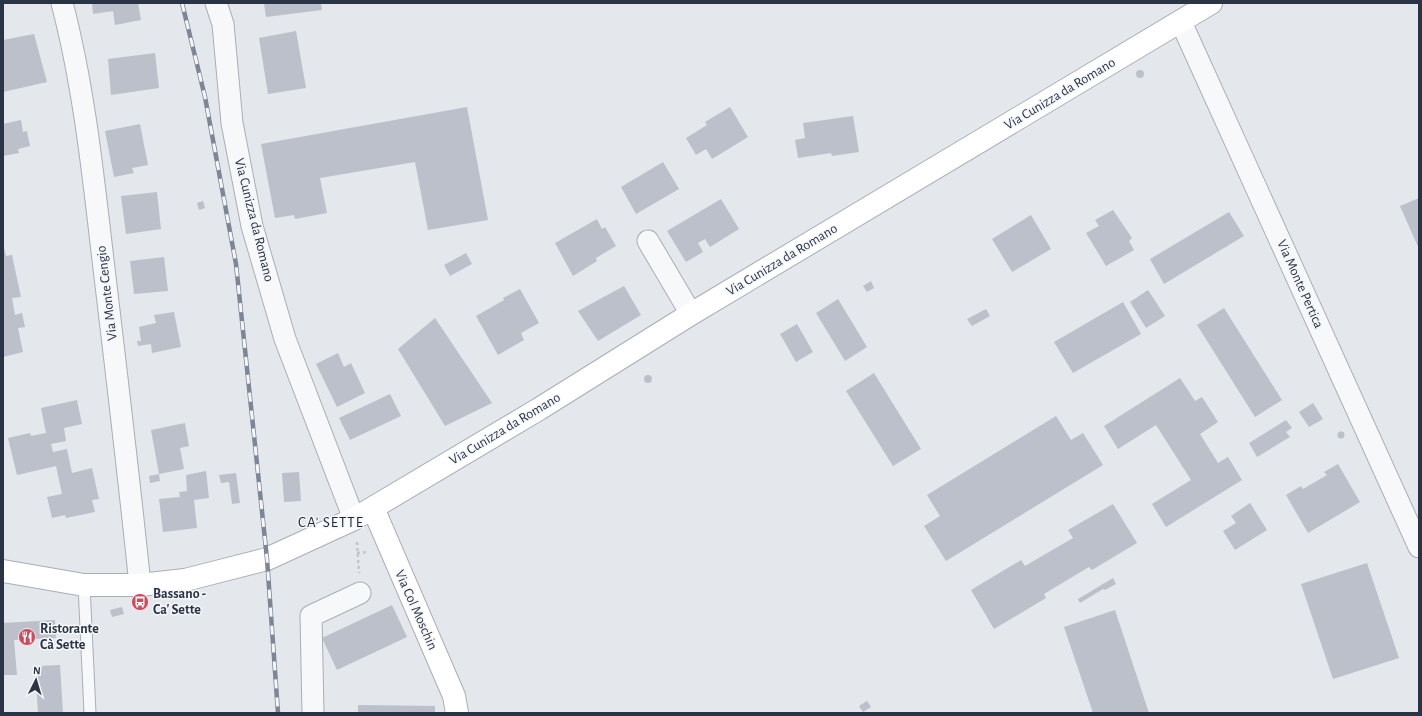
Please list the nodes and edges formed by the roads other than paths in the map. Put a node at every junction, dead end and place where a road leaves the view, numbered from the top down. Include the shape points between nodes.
1 (62, 3) edge
2 (216, 3) edge
3 (1211, 3) edge
4 (1181, 22) junction
5 (648, 241) dead end
6 (691, 314) junction
7 (375, 513) junction
8 (354, 519) junction
9 (1419, 547) edge
10 (3, 571) edge
11 (84, 585) junction
12 (140, 585) junction
13 (360, 594) road end
14 (90, 713) edge
15 (313, 713) edge
16 (457, 713) edge

1 - 12 street, Via Monte Cengio via 70,32 88,140
2 - 8 street, Via Cunizza da Romano via 223,24 232,123 252,226 285,339
3 - 4 main road, Via Cunizza da Romano
4 - 6 main road, Via Cunizza da Romano
4 - 9 street, Via Monte Pertica
5 - 6 street
6 - 7 main road, Via Cunizza da Romano
7 - 8 main road, Via Cunizza da Romano
7 - 16 main road, Via Col Moschin via 454,696
8 - 12 main road, Via Cunizza da Romano via 267,559 185,580
10 - 11 main road, Via Cunizza da Romano
11 - 12 main road, Via Cunizza da Romano
11 - 14 lane
13 - 15 street via 311,616

